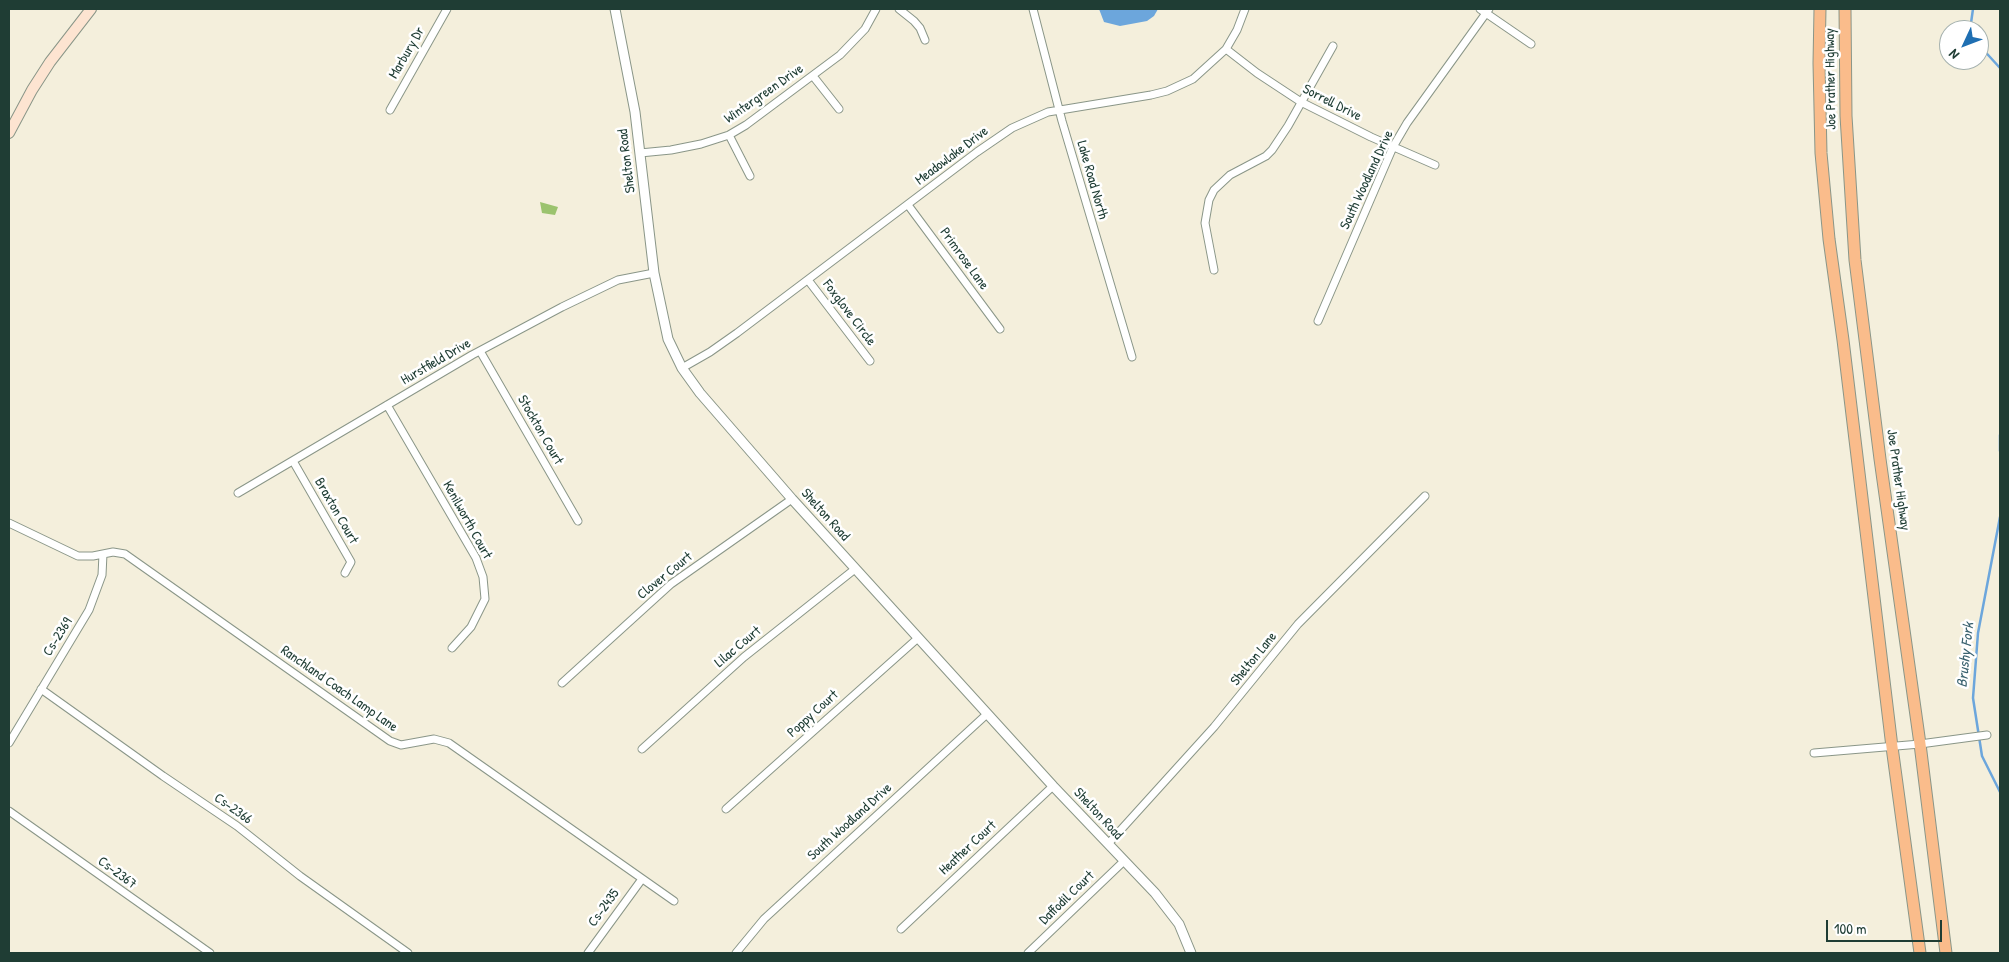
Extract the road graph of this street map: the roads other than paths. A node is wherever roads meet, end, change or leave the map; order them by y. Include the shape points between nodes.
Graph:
1 (91, 9) edge
2 (447, 9) edge
3 (615, 9) edge
4 (876, 9) edge
5 (899, 9) edge
6 (1033, 9) edge
7 (1245, 9) edge
8 (1820, 9) edge
9 (1845, 9) edge
10 (1485, 10) edge
11 (924, 40) dead end
12 (1531, 44) dead end
13 (1333, 46) dead end
14 (1226, 49) junction
15 (813, 76) junction
16 (1301, 102) junction
17 (840, 109) dead end
18 (390, 110) dead end
19 (1059, 110) junction
20 (9, 133) edge
21 (729, 134) junction
22 (1393, 147) junction
23 (640, 153) junction
24 (1435, 165) dead end
25 (750, 176) dead end
26 (908, 205) junction
27 (1214, 270) dead end
28 (654, 273) junction
29 (808, 280) junction
30 (1318, 321) dead end
31 (1000, 329) dead end
32 (480, 351) junction
33 (1132, 357) dead end
34 (870, 361) dead end
35 (682, 368) junction
36 (387, 405) junction
37 (293, 460) junction
38 (238, 493) dead end
39 (1425, 496) dead end
40 (792, 499) junction
41 (578, 522) dead end
42 (9, 523) edge
43 (103, 554) junction
44 (855, 569) junction
45 (345, 573) dead end
46 (918, 638) junction
47 (452, 648) dead end
48 (562, 683) dead end
49 (41, 689) junction
50 (986, 714) junction
51 (1987, 735) dead end
52 (9, 743) edge
53 (1920, 744) junction
54 (1892, 747) junction
55 (642, 749) dead end
56 (1814, 753) dead end
57 (1053, 786) junction
58 (726, 809) dead end
59 (9, 811) edge
60 (1108, 844) junction
61 (1124, 861) junction
62 (642, 879) junction
63 (674, 901) dead end
64 (901, 929) dead end
65 (210, 953) edge
66 (408, 953) edge
67 (588, 953) edge
68 (736, 953) edge
69 (1028, 953) edge
70 (1191, 953) edge
71 (1920, 953) edge
72 (1946, 953) edge

1 - 20 main road via 50,62
2 - 18 street, Marbury Dr
3 - 23 street, Shelton Road
4 - 15 street, Wintergreen Drive via 854,42
5 - 11 street via 920,28
6 - 19 street, Lake Road North
7 - 14 street, Meadowlake Drive
8 - 54 highway, Joe Prather Highway via 1821,144 1828,239
9 - 53 highway, Joe Prather Highway via 1846,116 1855,260
10 - 12 street
10 - 22 street, South Woodland Drive
13 - 16 street
14 - 16 street, Sorrell Drive
14 - 19 street, Meadowlake Drive via 1193,79 1167,91
15 - 17 street
15 - 21 street, Wintergreen Drive via 762,115
16 - 22 street, Sorrell Drive
16 - 27 street via 1272,150 1230,175 1214,190 1205,223
19 - 26 street, Meadowlake Drive via 1026,121 1000,135
19 - 33 street, Lake Road North
21 - 23 street, Wintergreen Drive via 685,148
21 - 25 street
22 - 24 street, Sorrell Drive
22 - 30 street, South Woodland Drive
23 - 28 street, Shelton Road
26 - 29 street, Meadowlake Drive
26 - 31 street, Primrose Lane
28 - 32 street, Hurstfield Drive via 618,280
28 - 35 street, Shelton Road via 668,339
29 - 34 street, Foxglove Circle
29 - 35 street, Meadowlake Drive via 716,348
32 - 36 street, Hurstfield Drive
32 - 41 street, Stockton Court
35 - 40 street, Shelton Road
36 - 37 street, Hurstfield Drive
36 - 47 street, Kenilworth Court via 472,550 483,577 485,599 471,627
37 - 38 street, Hurstfield Drive
37 - 45 street, Braxton Court via 351,562
39 - 60 street, Shelton Lane via 1298,624 1214,728
40 - 44 street, Shelton Road
40 - 48 street, Clover Court via 671,584
42 - 43 street, Ranchland Coach Lamp Lane via 78,556
43 - 49 street, Cs-2369 via 96,597
43 - 62 street, Ranchland Coach Lamp Lane via 125,554 395,744 434,739 449,743
44 - 46 street, Shelton Road
44 - 55 street, Lilac Court via 744,657
46 - 50 street, Shelton Road
46 - 58 street, Poppy Court
49 - 52 street, Cs-2369
49 - 66 street, Cs-2366 via 237,826 300,876
50 - 57 street, Shelton Road
50 - 68 street, South Woodland Drive via 764,919
51 - 53 street
53 - 54 street
53 - 72 highway, Joe Prather Highway
54 - 56 street
54 - 71 highway, Joe Prather Highway
57 - 60 street, Shelton Road
57 - 64 street, Heather Court
59 - 65 street, Cs-2367
60 - 61 street, Shelton Road
61 - 69 street, Daffodil Court
61 - 70 street, Shelton Road via 1165,904 1186,937
62 - 63 street, Ranchland Coach Lamp Lane
62 - 67 street, Cs-2435

